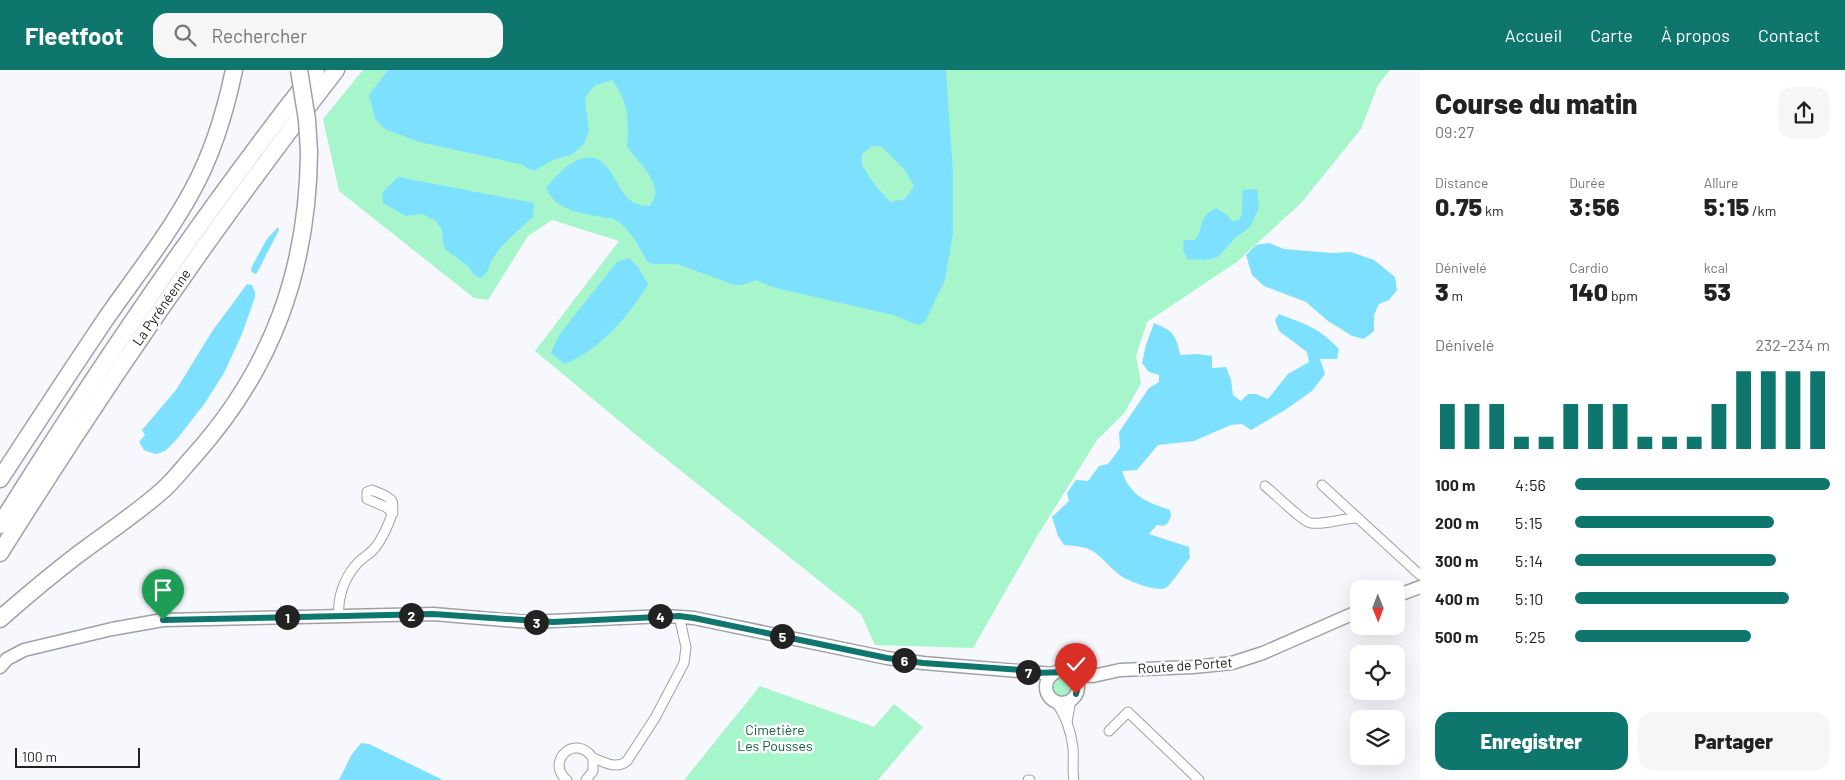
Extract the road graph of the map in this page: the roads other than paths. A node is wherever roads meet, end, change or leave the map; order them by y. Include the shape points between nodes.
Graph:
1 (234, 70) edge
2 (299, 70) edge
3 (316, 70) edge
4 (336, 70) edge
5 (0, 479) edge
6 (1322, 485) dead end
7 (1266, 486) dead end
8 (393, 513) dead end
9 (1358, 518) junction
10 (0, 525) edge
11 (0, 554) edge
12 (1420, 575) edge
13 (1420, 587) edge
14 (1405, 593) edge
15 (1350, 615) edge
16 (339, 616) junction
17 (679, 616) junction
18 (0, 619) edge
19 (0, 667) edge
20 (1033, 673) junction
21 (1053, 674) junction
22 (1071, 674) junction
23 (1093, 676) junction
24 (1046, 689) junction
25 (1074, 695) junction
26 (1056, 702) junction
27 (1067, 722) junction
28 (1109, 731) dead end
29 (592, 758) junction
30 (568, 780) edge
31 (586, 780) edge
32 (1074, 780) edge
33 (1199, 780) edge

1 - 5 highway via 217,136 192,191
2 - 18 highway, bridge via 309,152 309,188 302,239 291,289 252,378 216,432 164,489
3 - 10 highway, La Pyrénéenne via 228,186 120,340
4 - 11 highway, La Pyrénéenne via 180,279
6 - 9 street
7 - 9 street via 1308,523
8 - 16 street via 377,545 352,571 339,597
9 - 12 street
13 - 14 street
15 - 23 street, Route de Portet via 1232,663 1120,670
16 - 17 street via 433,614 545,622
16 - 19 street via 163,620 24,650
17 - 20 street via 887,658
17 - 29 street via 686,655 655,718 622,765 615,766
20 - 21 street
20 - 24 street
21 - 22 street via 1062,671
21 - 24 street via 1047,680
22 - 23 street, Route de Portet
22 - 25 street via 1075,679
23 - 25 street
24 - 26 street
25 - 26 street via 1066,703
25 - 27 street
26 - 27 street
27 - 32 street via 1073,748
28 - 33 street via 1128,712
29 - 30 street via 583,749 566,751 559,766
29 - 31 street via 594,771

